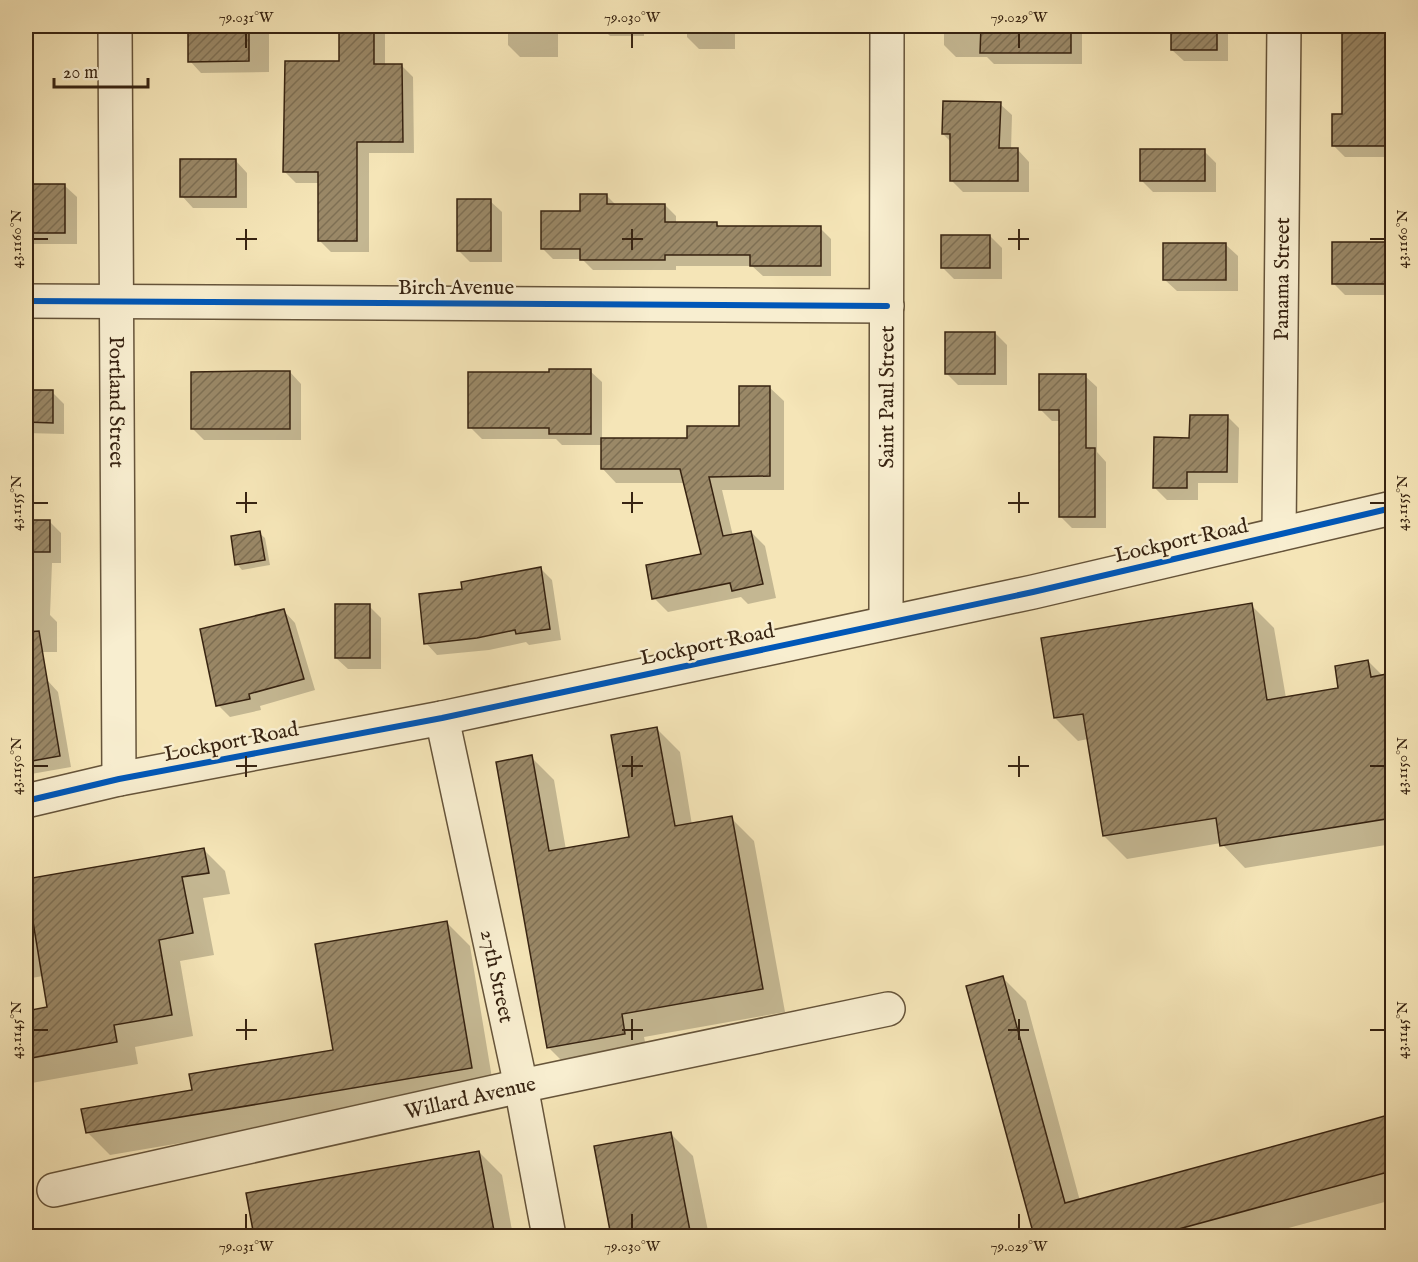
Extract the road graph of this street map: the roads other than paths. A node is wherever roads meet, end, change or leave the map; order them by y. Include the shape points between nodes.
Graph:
1 (115, 26) edge
2 (887, 26) edge
3 (1284, 26) edge
4 (26, 301) edge
5 (117, 302) junction
6 (887, 306) junction
7 (1392, 508) edge
8 (1279, 534) junction
9 (886, 623) junction
10 (442, 718) junction
11 (119, 779) junction
12 (26, 801) edge
13 (888, 1009) dead end
14 (521, 1086) junction
15 (54, 1190) dead end
16 (549, 1236) edge

1 - 5 street, Portland Street
2 - 6 street, Saint Paul Street
3 - 8 street, Panama Street
4 - 5 street, Birch Avenue
5 - 6 street, Birch Avenue
5 - 11 street, Portland Street
6 - 9 street, Saint Paul Street
7 - 8 street, Lockport Road
8 - 9 street, Lockport Road
9 - 10 street, Lockport Road
10 - 11 street, Lockport Road
10 - 14 street, 27th Street
11 - 12 street, Lockport Road
13 - 14 street, Willard Avenue
14 - 15 street, Willard Avenue
14 - 16 street, 27th Street

